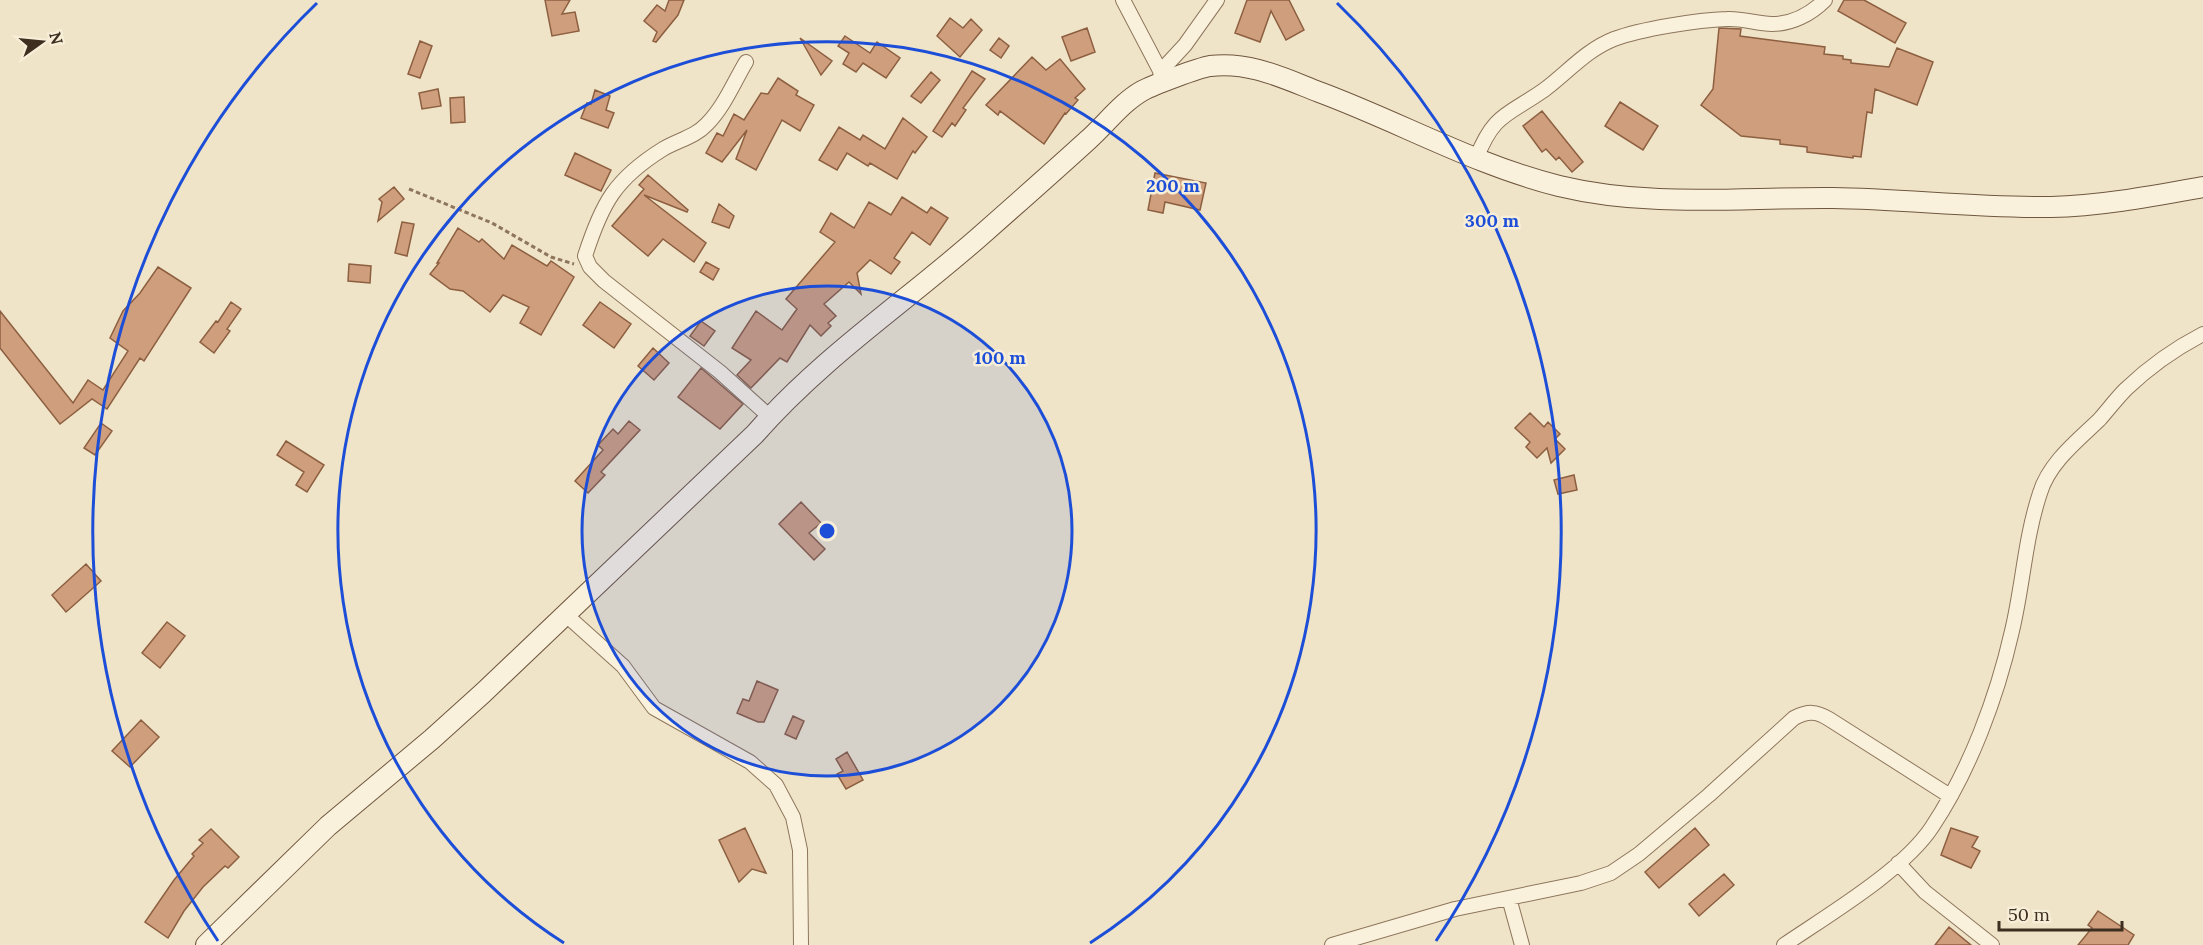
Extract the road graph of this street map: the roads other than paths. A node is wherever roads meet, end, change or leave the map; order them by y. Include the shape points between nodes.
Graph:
1 (1123, 0) edge
2 (1217, 0) edge
3 (1825, 0) edge
4 (746, 62) dead end
5 (1163, 77) junction
6 (1476, 159) junction
7 (2203, 187) edge
8 (2203, 334) edge
9 (770, 417) junction
10 (565, 614) junction
11 (1950, 796) junction
12 (1898, 863) junction
13 (1509, 898) junction
14 (206, 945) edge
15 (801, 945) edge
16 (1332, 945) edge
17 (1522, 945) edge
18 (1784, 945) edge
19 (1992, 945) edge

1 - 5 street
2 - 5 street
3 - 6 street via 1811,12 1784,23 1727,19 1615,39 1592,50 1552,84 1498,120
4 - 9 street via 707,125 665,147 613,190 596,221 585,256 604,281 720,372
5 - 6 main road via 1206,67 1233,65 1258,69 1356,105
5 - 9 main road via 1127,102 982,234 882,316
6 - 7 main road via 1559,186 1660,201 1831,198 2051,207
8 - 11 street via 2170,352 2137,379 2073,445 2045,481 2027,545 2006,653 1982,730
9 - 10 main road
10 - 14 main road via 432,739 328,826
10 - 15 street via 623,666 654,708 750,762 776,784 793,817 800,849
11 - 12 street via 1920,844
11 - 13 street via 1817,712 1805,713 1794,718 1626,864 1597,879
12 - 18 street
12 - 19 street via 1924,892
13 - 16 street via 1455,909
13 - 17 street

